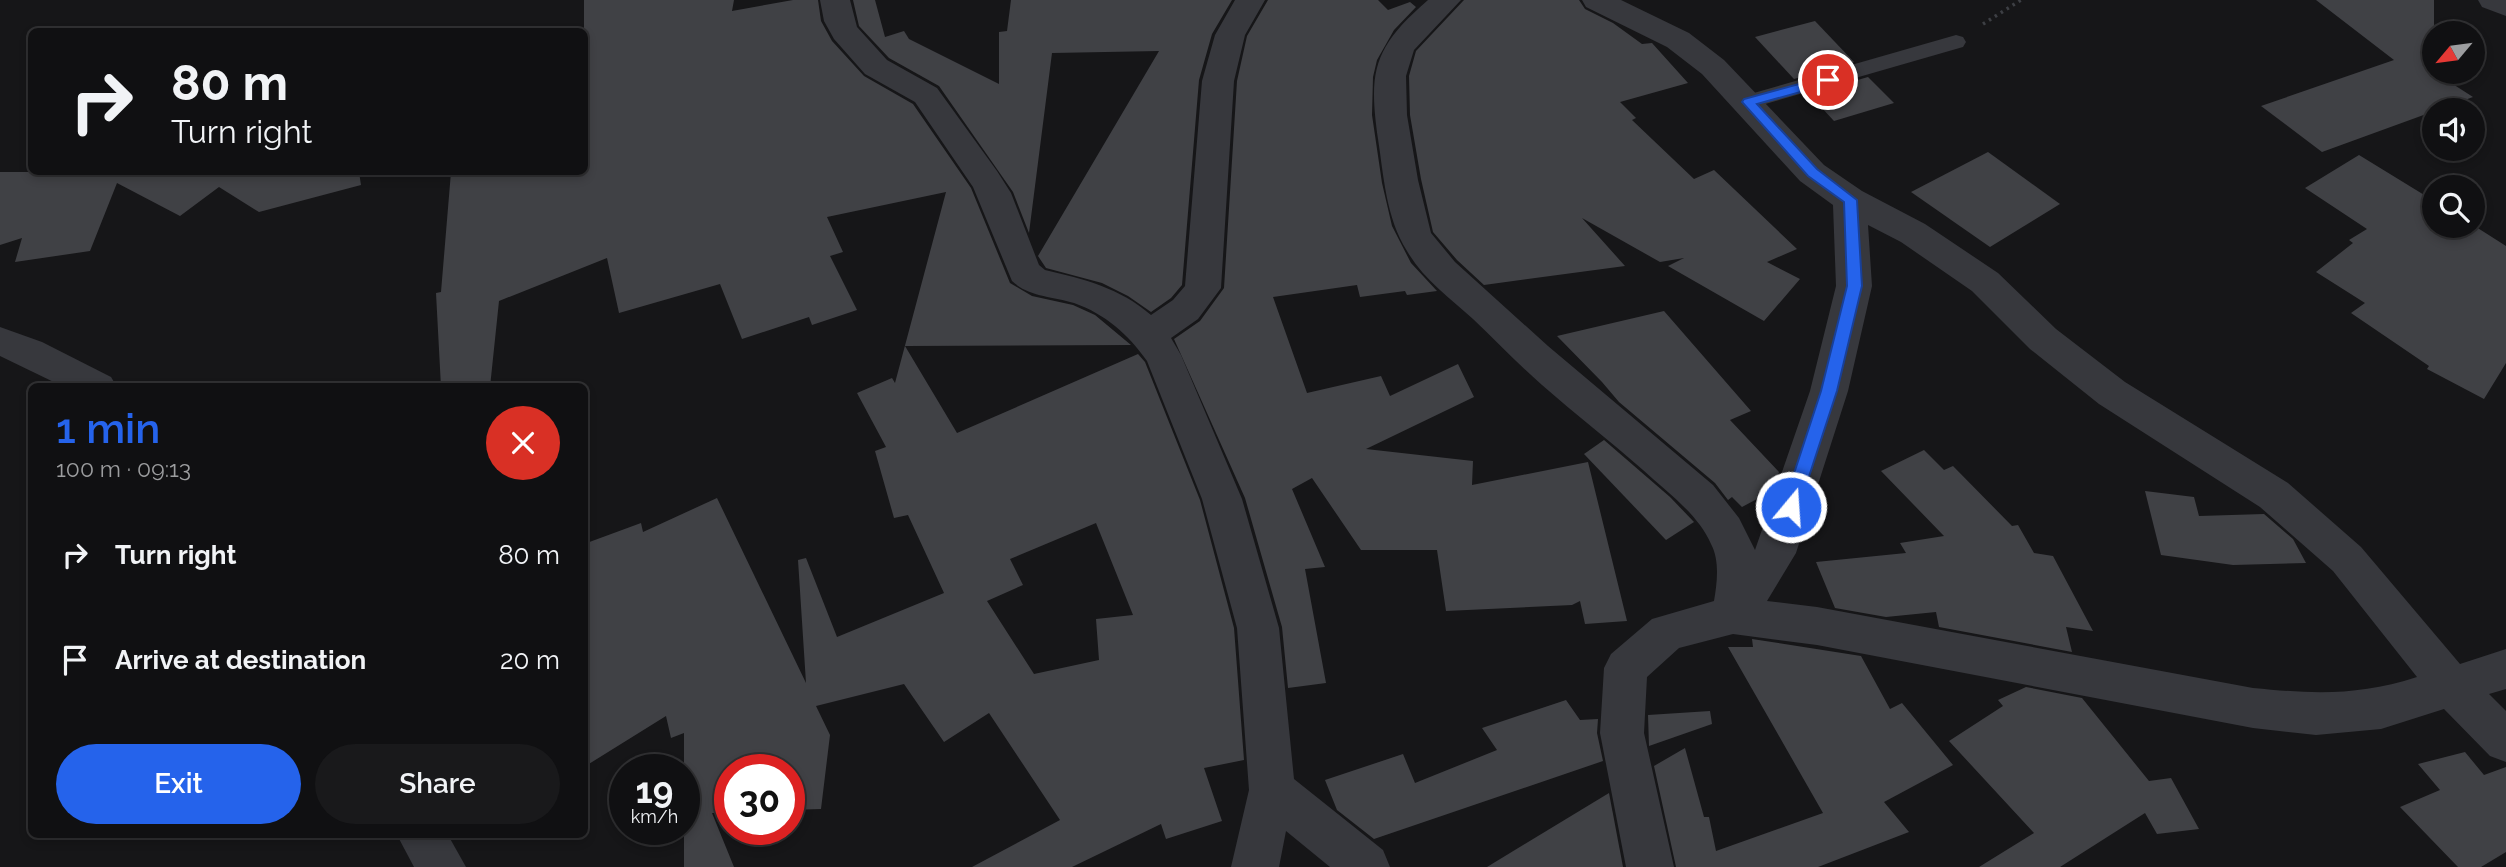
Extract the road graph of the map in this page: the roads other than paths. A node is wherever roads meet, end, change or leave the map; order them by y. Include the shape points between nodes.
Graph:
1 (835, 0) edge
2 (1250, 0) edge
3 (1446, 0) edge
4 (1597, 0) edge
5 (2493, 0) edge
6 (2506, 7) edge
7 (1956, 42) road end
8 (1748, 102) junction
9 (1850, 200) junction
10 (1147, 333) junction
11 (0, 341) edge
12 (90, 383) edge
13 (1733, 615) junction
14 (2506, 669) edge
15 (2451, 685) junction
16 (2506, 741) edge
17 (1272, 790) junction
18 (422, 838) edge
19 (442, 867) edge
20 (1255, 867) edge
21 (1366, 867) edge
22 (1650, 867) edge

1 - 10 street via 845,32 876,67 926,95 985,179 1024,272 1034,281 1082,292 1120,309
2 - 10 street via 1230,35 1218,81 1203,288 1191,307
3 - 13 street via 1413,29 1396,51 1389,73 1388,101 1405,197 1419,242 1456,283 1696,494 1716,517 1732,544 1738,570
4 - 8 street via 1678,40
5 - 6 street
7 - 8 lane
8 - 9 street via 1812,173
9 - 13 street via 1854,286 1829,391 1776,553
9 - 15 street via 1913,233 1985,282 2043,339 2112,393 2274,495 2347,559
10 - 17 street via 1163,355 1222,499 1258,628
11 - 12 street
13 - 15 street via 1817,626 2253,708 2316,715 2381,709
13 - 22 street via 1667,632 1626,668 1622,733
14 - 15 street
15 - 16 street
17 - 20 street
17 - 21 street
18 - 19 street

